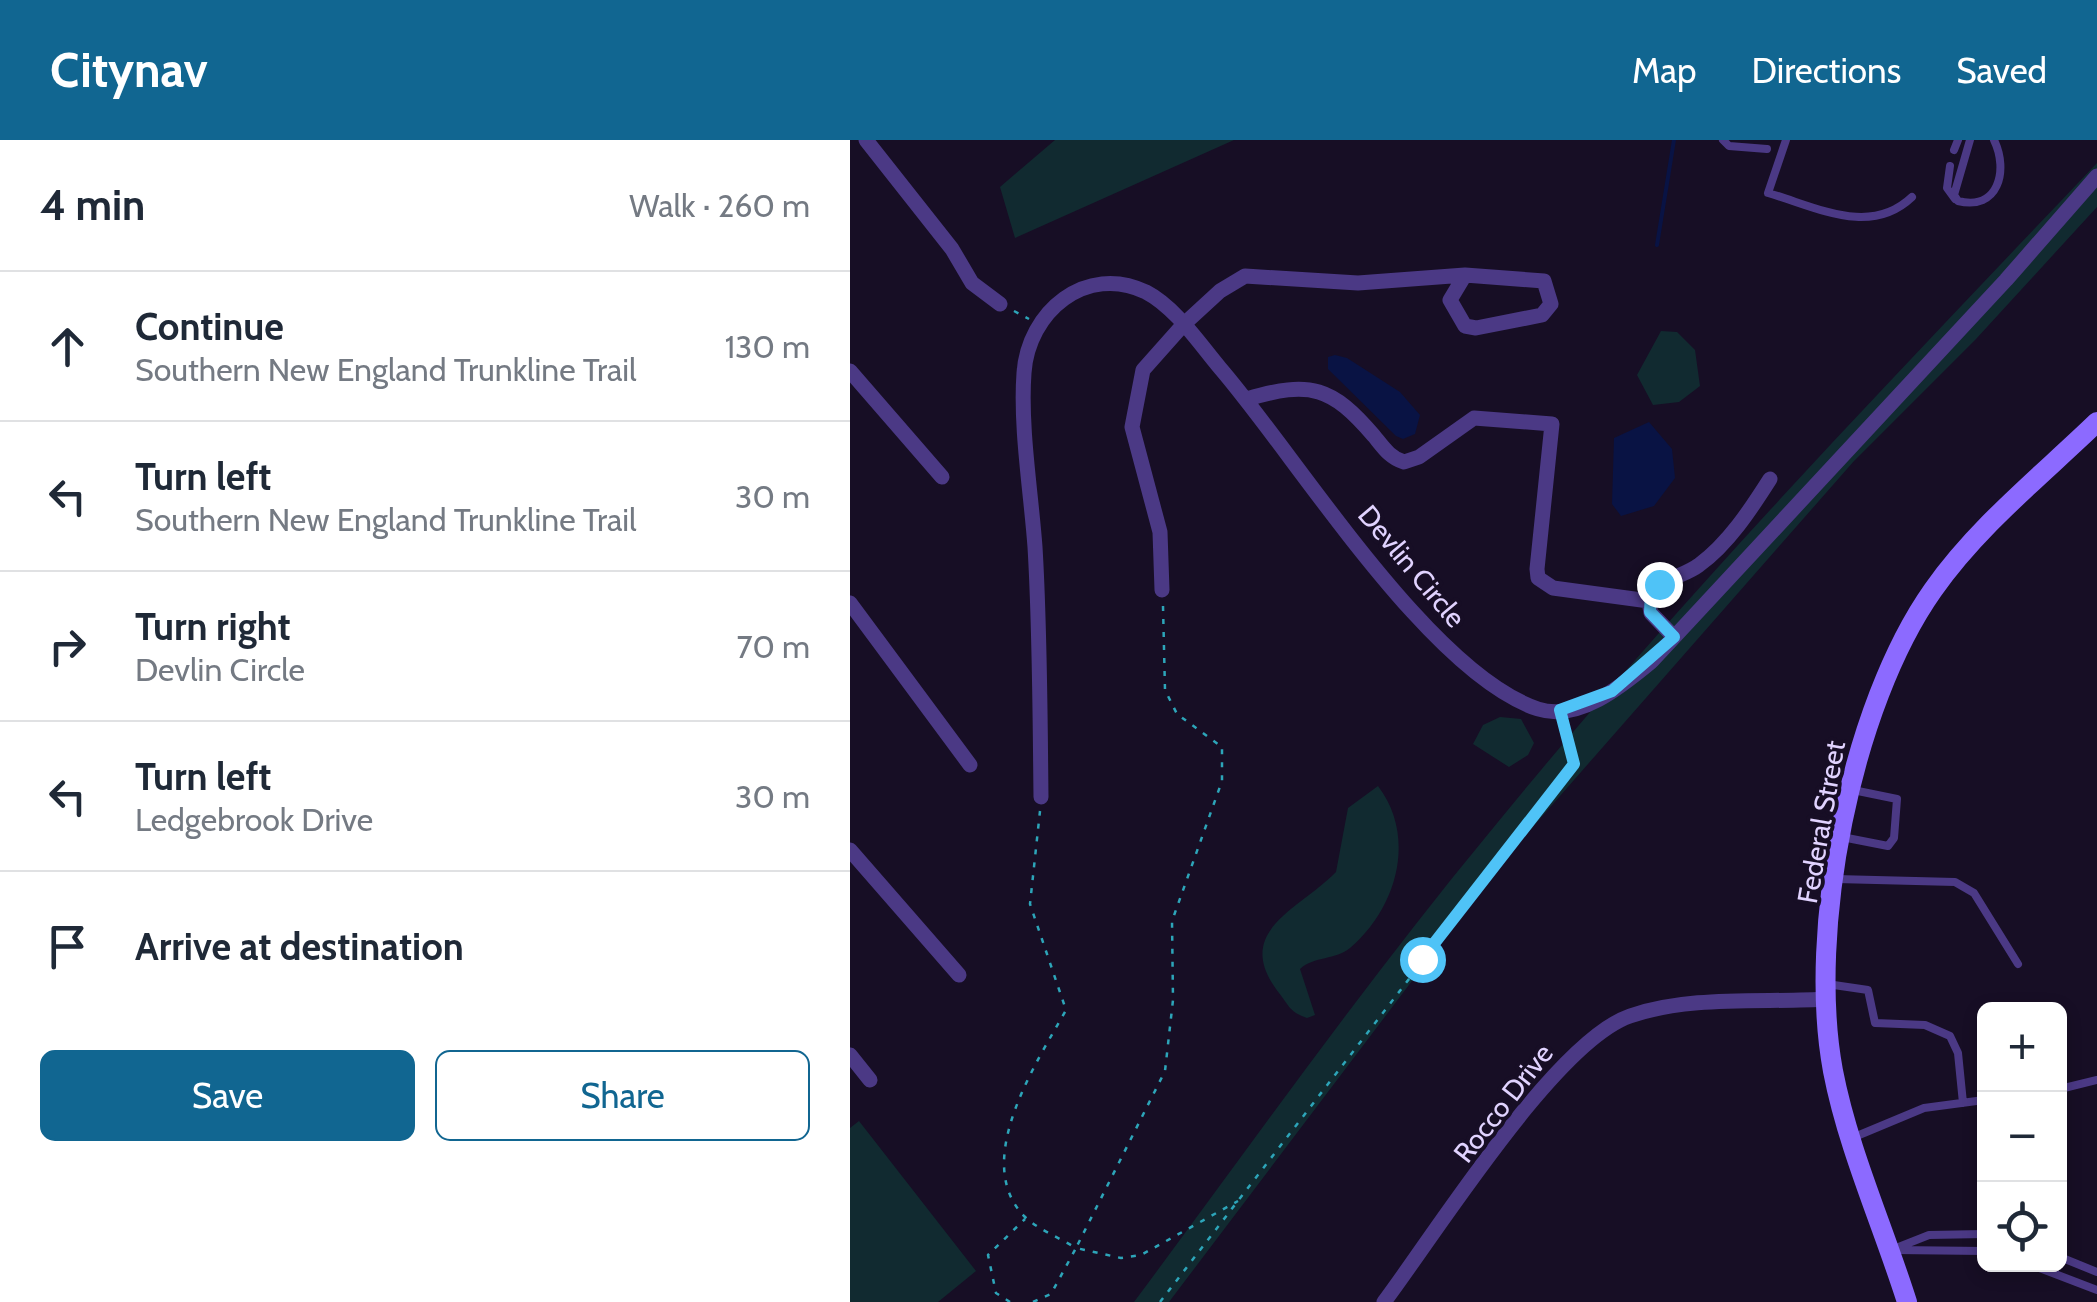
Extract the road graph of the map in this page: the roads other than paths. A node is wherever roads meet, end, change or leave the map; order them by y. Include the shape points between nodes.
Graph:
1 (866, 140) edge
2 (1723, 140) edge
3 (1958, 140) edge
4 (1970, 140) edge
5 (1994, 140) edge
6 (1768, 145) edge
7 (1785, 145) edge
8 (1954, 150) dead end
9 (1950, 166) dead end
10 (2097, 176) edge
11 (1912, 197) dead end
12 (1955, 199) junction
13 (1465, 275) junction
14 (1000, 304) road end
15 (1183, 325) junction
16 (850, 371) edge
17 (1247, 399) junction
18 (2097, 422) edge
19 (942, 477) dead end
20 (1770, 479) dead end
21 (1162, 590) road end
22 (1649, 601) junction
23 (850, 603) edge
24 (1674, 637) junction
25 (970, 764) dead end
26 (1851, 789) junction
27 (1041, 797) road end
28 (1842, 837) junction
29 (850, 850) edge
30 (1836, 879) junction
31 (2018, 964) dead end
32 (959, 975) dead end
33 (1827, 992) junction
34 (850, 1055) edge
35 (870, 1080) dead end
36 (2097, 1080) edge
37 (2067, 1087) edge
38 (1977, 1101) edge
39 (1963, 1103) junction
40 (1852, 1138) junction
41 (1977, 1234) edge
42 (1890, 1250) junction
43 (1977, 1251) edge
44 (2067, 1261) edge
45 (2050, 1272) edge
46 (2097, 1272) edge
47 (2097, 1290) edge
48 (1384, 1302) edge
49 (1907, 1302) edge

1 - 14 street via 972,283
2 - 6 lane via 1728,146
3 - 8 lane
4 - 12 lane
5 - 12 lane via 2001,162 1998,188 1979,202
6 - 7 lane
7 - 11 lane via 1768,193 1866,220 1890,214
9 - 12 lane via 1946,184
10 - 24 street
13 - 13 street via 1450,300 1466,326 1534,317 1552,304 1544,281
13 - 15 street via 1358,283 1244,276
15 - 17 street, Devlin Circle
15 - 21 street via 1143,370 1132,427 1160,532
15 - 27 street, Devlin Circle via 1148,293 1118,284 1070,293 1036,323 1024,372
16 - 19 street
17 - 22 street via 1276,391 1336,396 1404,462 1474,418 1552,424 1538,578 1553,588
17 - 24 street, Devlin Circle via 1420,620 1459,658 1540,710 1560,710 1612,691
18 - 26 street, Federal Street via 1974,540 1933,590 1884,679
20 - 22 street via 1718,550 1659,584
22 - 24 street via 1656,620
23 - 25 street
26 - 28 street, Federal Street
26 - 28 lane via 1897,799 1894,838 1888,846
28 - 30 street, Federal Street
29 - 32 street
30 - 31 lane via 1955,882 1974,893
30 - 33 street, Federal Street
33 - 39 lane via 1868,990 1876,1023 1925,1025 1950,1036
33 - 40 street, Federal Street via 1832,1066
33 - 48 street, Rocco Drive via 1662,1008 1594,1034 1550,1077
34 - 35 street
36 - 37 lane
38 - 39 lane
39 - 40 lane via 1924,1108
40 - 42 street, Federal Street
41 - 42 lane via 1929,1235
42 - 43 lane
42 - 49 street, Federal Street
44 - 46 lane
45 - 47 lane

